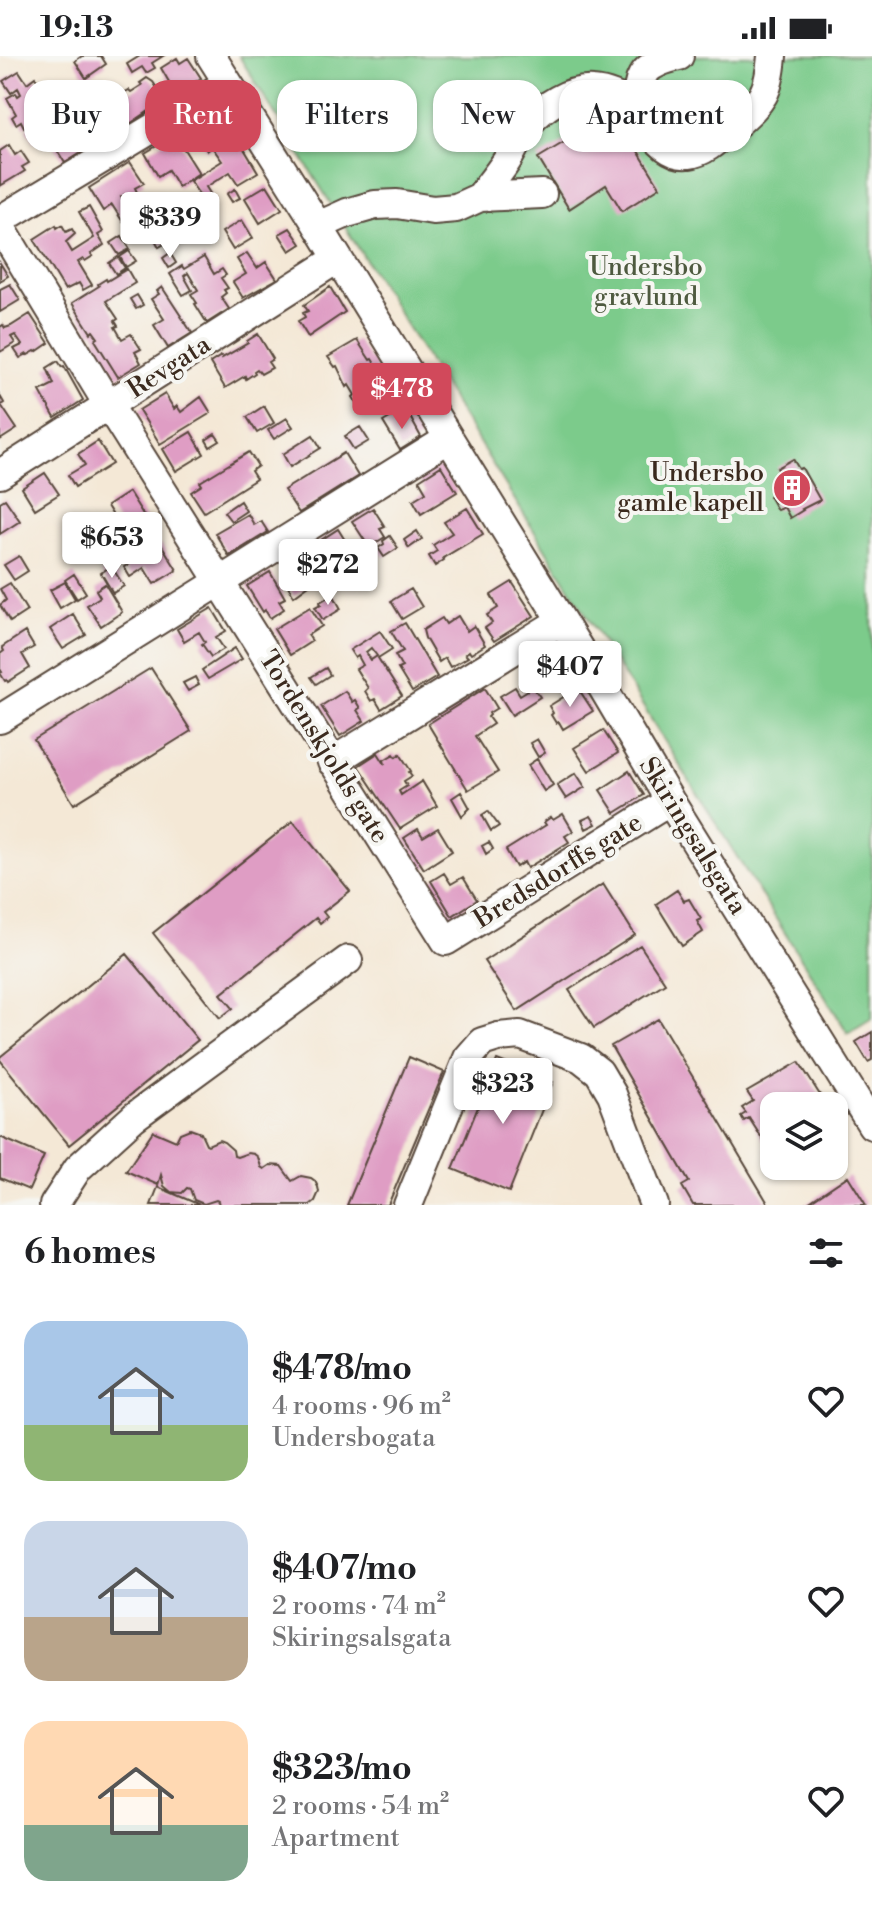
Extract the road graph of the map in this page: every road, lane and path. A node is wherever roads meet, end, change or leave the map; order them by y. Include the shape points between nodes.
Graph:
1 (211, 56) edge
2 (679, 56) edge
3 (772, 56) edge
4 (226, 80) edge
5 (640, 80) edge
6 (559, 100) edge
7 (752, 110) edge
8 (145, 134) edge
9 (261, 135) edge
10 (672, 152) edge
11 (695, 152) edge
12 (542, 194) dead end
13 (480, 197) junction
14 (0, 223) edge
15 (318, 226) junction
16 (337, 259) junction
17 (109, 406) junction
18 (448, 439) junction
19 (0, 474) edge
20 (221, 582) junction
21 (561, 621) junction
22 (0, 719) edge
23 (332, 762) junction
24 (670, 801) junction
25 (446, 941) joint
26 (348, 960) dead end
27 (872, 1125) edge
28 (54, 1205) edge
29 (408, 1205) edge
30 (654, 1205) edge

1 - 4 street, Skiringsalsgata
2 - 5 street via 652,65
3 - 7 street via 765,93
6 - 13 street via 527,125
8 - 14 street
9 - 15 street, Skiringsalsgata
10 - 11 street
12 - 13 street
13 - 15 street via 456,208 433,210 375,205
14 - 17 street, Tordenskjolds gate
15 - 16 street, Skiringsalsgata
16 - 17 street, Revgata
16 - 18 street, Skiringsalsgata
17 - 19 street, Revgata
17 - 20 street, Tordenskjolds gate
18 - 20 street
18 - 21 street, Skiringsalsgata
20 - 22 street
20 - 23 street, Tordenskjolds gate
21 - 23 street
21 - 24 street, Skiringsalsgata
23 - 25 street, Tordenskjolds gate
24 - 25 street, Bredsdorffs gate
24 - 27 street, Skiringsalsgata
26 - 28 street via 134,1117 78,1168
29 - 30 street via 468,1058 482,1042 520,1035 581,1058 599,1072

